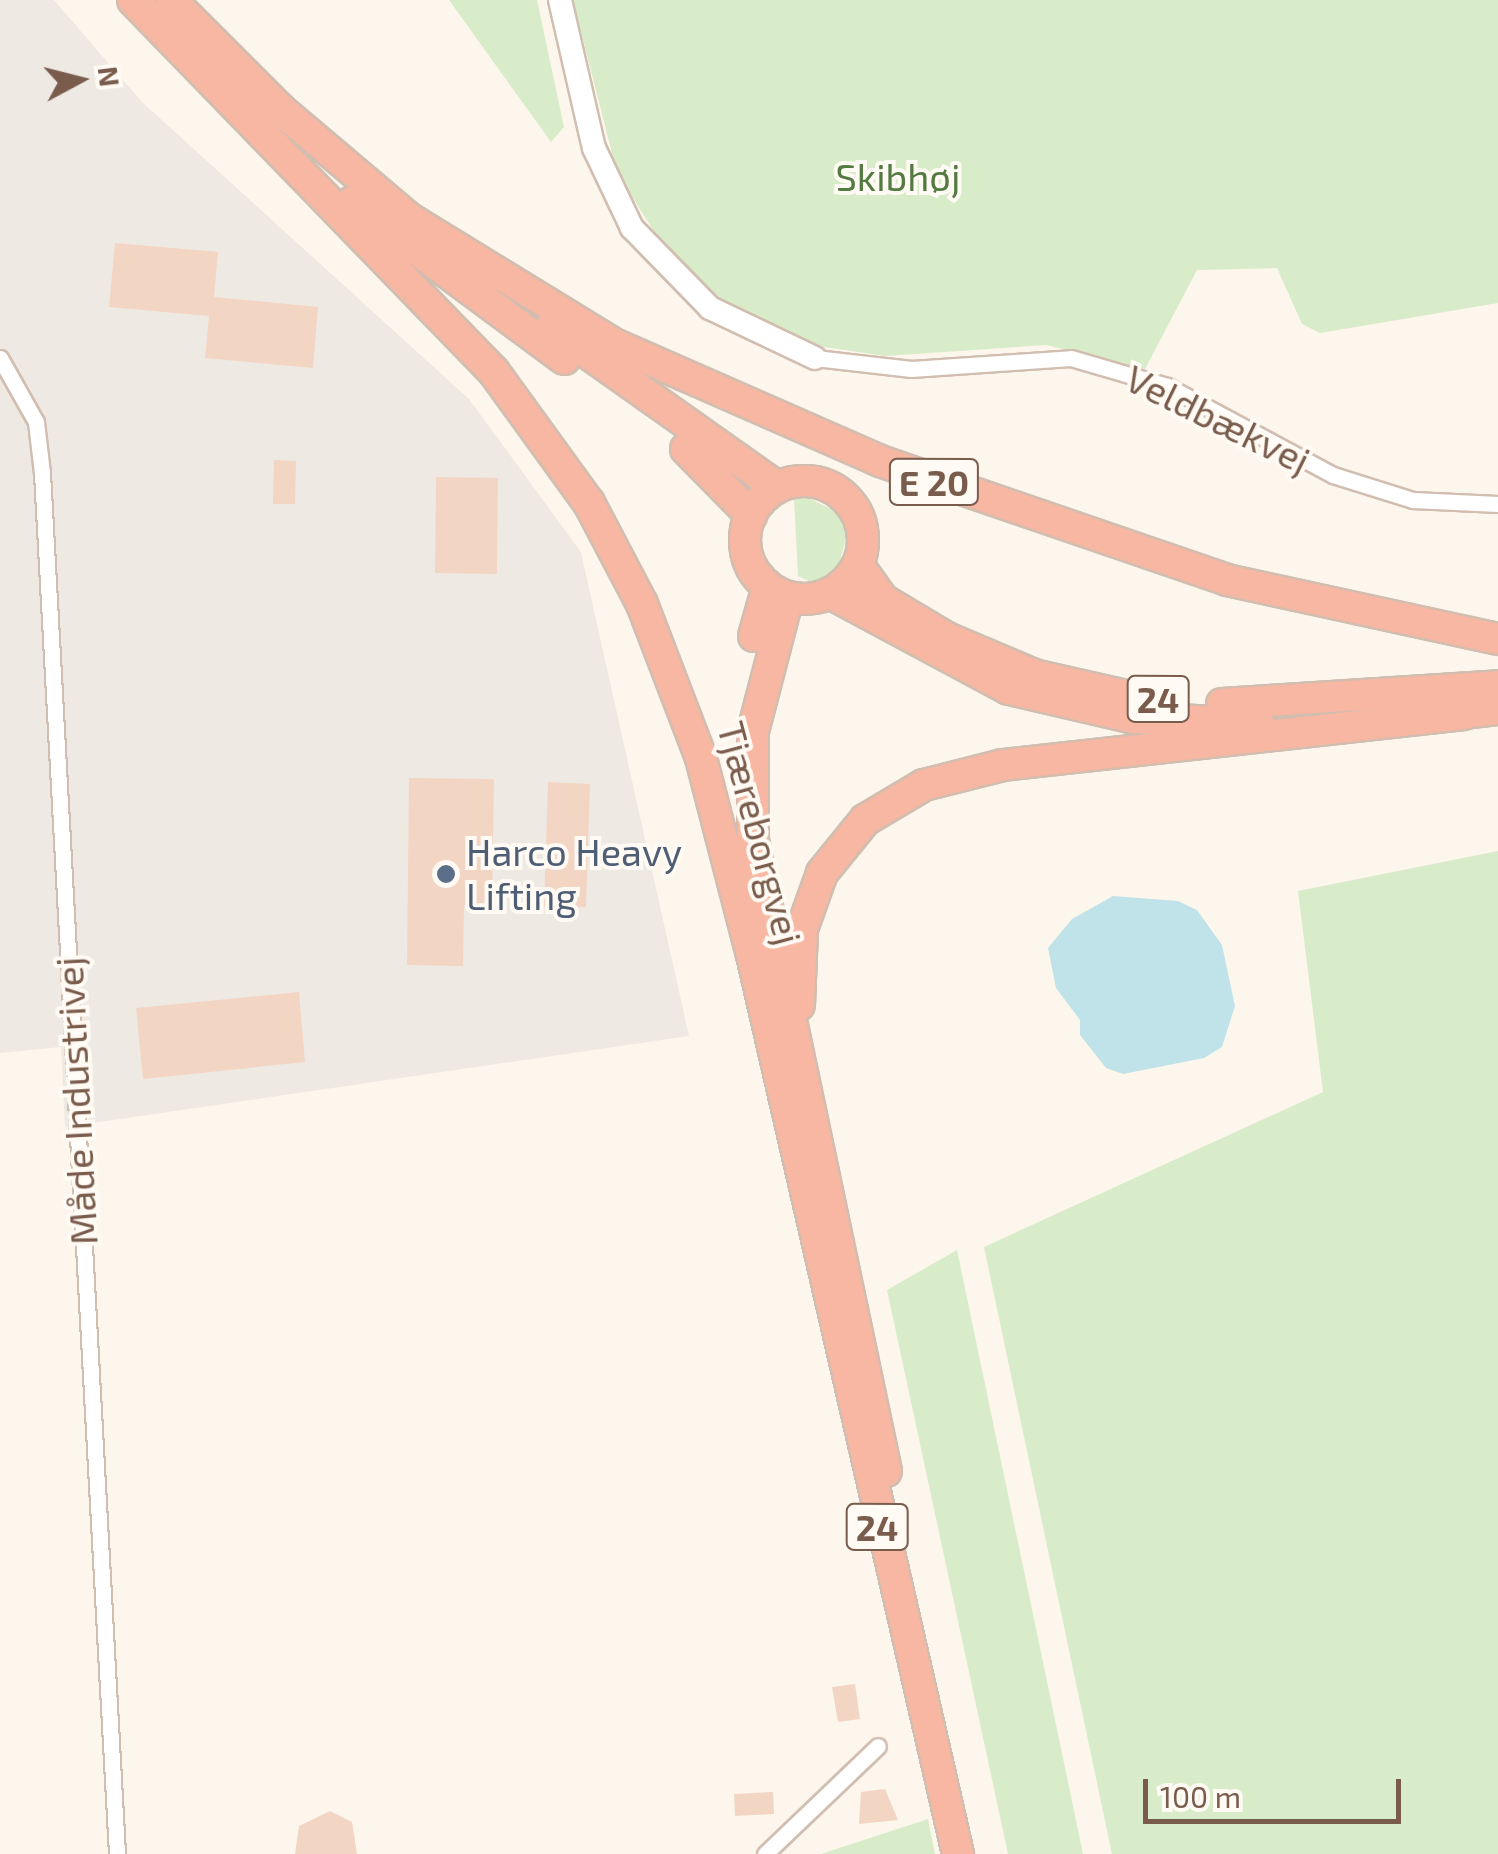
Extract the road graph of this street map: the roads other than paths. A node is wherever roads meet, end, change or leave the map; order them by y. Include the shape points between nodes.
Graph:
1 (132, 0) edge
2 (171, 0) edge
3 (560, 0) edge
4 (232, 107) junction
5 (410, 218) junction
6 (0, 358) edge
7 (815, 358) joint
8 (777, 487) junction
9 (1498, 504) edge
10 (751, 515) junction
11 (858, 565) junction
12 (778, 592) junction
13 (830, 593) junction
14 (1498, 639) edge
15 (1498, 686) edge
16 (1498, 709) edge
17 (1463, 714) junction
18 (752, 956) junction
19 (820, 1172) junction
20 (928, 1720) junction
21 (878, 1746) dead end
22 (117, 1854) edge
23 (765, 1854) edge
24 (958, 1854) edge

1 - 4 highway, Tjæreborgvej
2 - 5 highway, E 20 via 282,110
3 - 7 street via 594,148 632,228 710,308
4 - 10 highway, Tjæreborgvej via 441,273 698,458
4 - 18 highway, Tjæreborgvej via 469,344 589,503 642,604 684,707
5 - 8 highway, E 20 via 453,258
5 - 14 highway, E 20 via 616,345 880,461 1227,580
6 - 22 street, Måde Industrivej via 36,422 42,473
7 - 9 street, Veldbækvej via 912,369 1028,357 1086,362 1167,386 1333,475 1413,500
8 - 10 highway
8 - 11 highway, E 20 via 808,481 850,503 862,533
10 - 12 highway via 747,556
11 - 13 highway
11 - 15 highway, 24 via 883,600 947,638 1034,675 1134,697 1334,702
12 - 13 highway
12 - 18 highway, 24 via 747,659 733,770
12 - 19 highway, 24 via 753,731 753,840
13 - 17 highway via 1010,689 1116,714 1259,724
16 - 17 highway
17 - 19 highway via 1003,765 924,785 865,820 822,873 800,944 797,994
18 - 20 highway, Tjæreborgvej / 24 via 894,1602
19 - 20 highway, Tjæreborgvej / 24 via 917,1616
20 - 24 highway, Tjæreborgvej / 24
21 - 23 street

